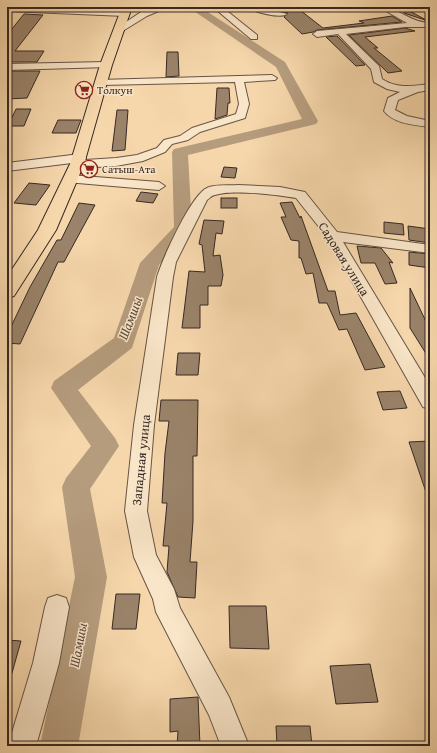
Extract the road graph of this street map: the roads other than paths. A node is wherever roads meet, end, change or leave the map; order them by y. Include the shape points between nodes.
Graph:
1 (164, 7) edge
2 (217, 7) edge
3 (251, 7) edge
4 (383, 7) edge
5 (7, 10) edge
6 (126, 10) edge
7 (283, 14) dead end
8 (430, 24) edge
9 (420, 26) junction
10 (118, 30) junction
11 (340, 32) junction
12 (430, 32) edge
13 (317, 34) dead end
14 (254, 37) dead end
15 (106, 65) junction
16 (7, 67) edge
17 (272, 78) dead end
18 (239, 79) junction
19 (102, 82) junction
20 (430, 87) edge
21 (413, 90) junction
22 (430, 124) edge
23 (78, 161) junction
24 (7, 167) edge
25 (70, 179) junction
26 (159, 186) dead end
27 (211, 191) joint
28 (333, 236) junction
29 (430, 249) edge
30 (7, 292) edge
31 (430, 402) edge
32 (56, 607) dead end
33 (22, 746) edge
34 (235, 746) edge

1 - 10 street via 144,14
2 - 14 street
3 - 7 street
4 - 9 street
5 - 6 street
6 - 10 main road
8 - 9 street
9 - 11 street via 405,25
9 - 12 street
10 - 15 main road
11 - 13 street
11 - 21 street via 376,68 377,80 385,86
15 - 16 street
15 - 19 main road
17 - 18 street
18 - 19 street
18 - 23 street via 244,104 241,116 196,130 184,138 168,142 161,150 139,158 116,162
19 - 23 main road
20 - 21 street
21 - 22 street via 393,98 389,111 400,117
23 - 24 street
23 - 25 main road
25 - 26 street
25 - 30 main road via 47,230
27 - 28 street, Садовая улица via 238,188 300,195
27 - 34 street, Западная улица via 202,198 169,262 144,425 136,511 144,557 165,597 168,612 219,707
28 - 29 street
28 - 31 street, Садовая улица
32 - 33 street via 46,663

